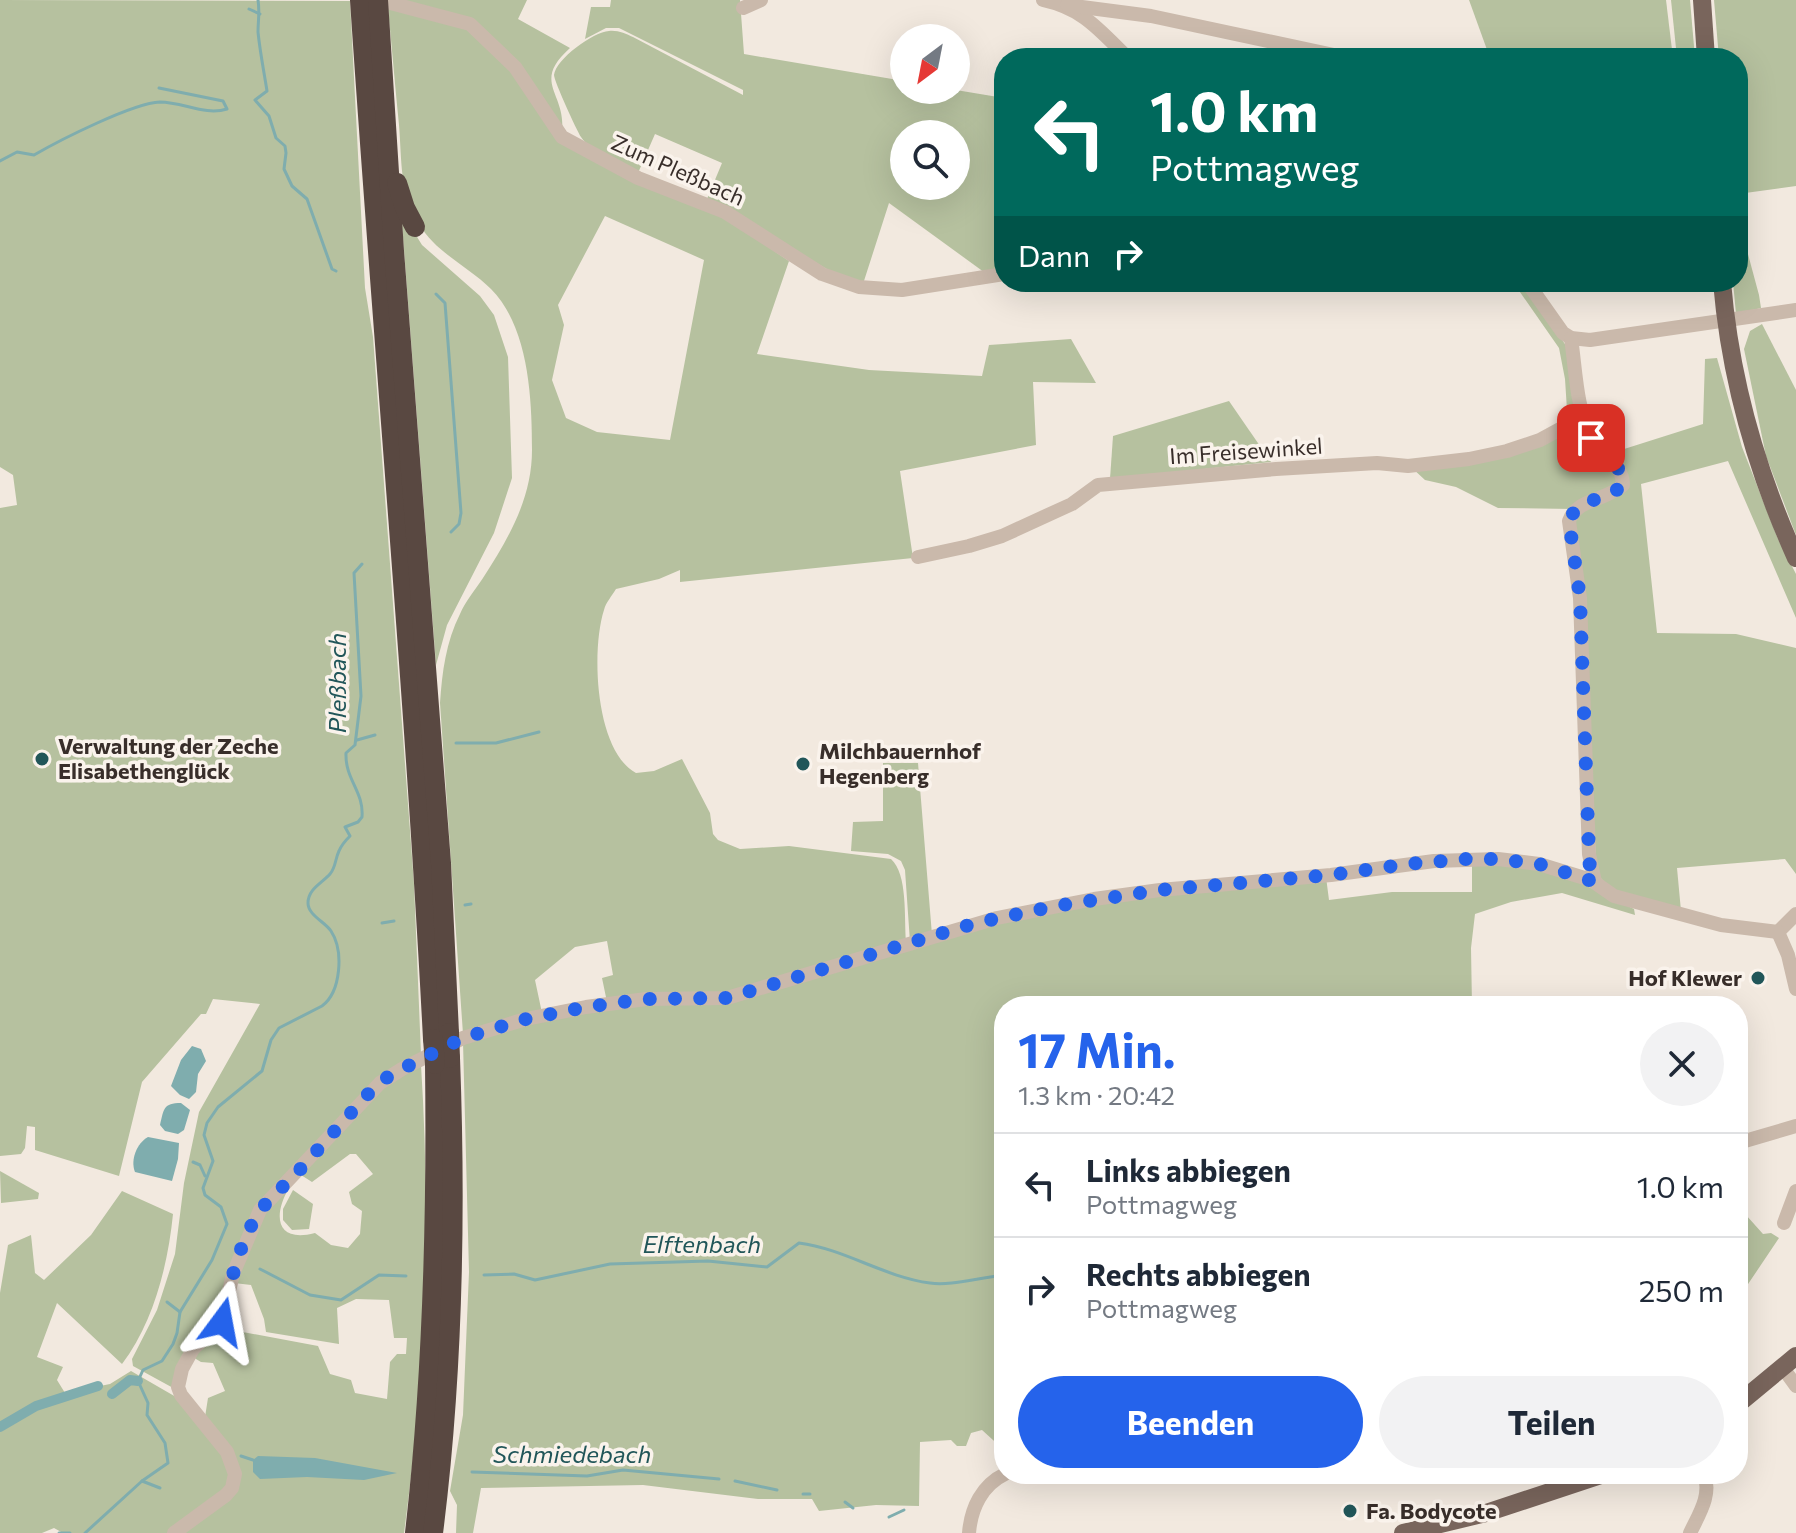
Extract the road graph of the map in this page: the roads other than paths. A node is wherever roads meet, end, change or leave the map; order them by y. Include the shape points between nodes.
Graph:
1 (360, 0) edge
2 (379, 0) edge
3 (761, 0) edge
4 (1043, 0) edge
5 (1702, 0) edge
6 (1067, 5) junction
7 (743, 8) dead end
8 (1118, 48) edge
9 (1301, 48) edge
10 (1705, 48) edge
11 (382, 94) junction
12 (415, 227) dead end
13 (994, 276) edge
14 (1534, 292) edge
15 (1723, 292) edge
16 (1796, 310) edge
17 (1727, 319) junction
18 (1571, 338) junction
19 (1580, 411) junction
20 (918, 557) dead end
21 (1796, 558) edge
22 (440, 670) dead end
23 (432, 749) junction
24 (1595, 882) junction
25 (1796, 914) edge
26 (1778, 932) junction
27 (1796, 989) edge
28 (441, 1036) junction
29 (443, 1061) junction
30 (1796, 1126) edge
31 (1748, 1140) edge
32 (1796, 1191) edge
33 (1784, 1223) dead end
34 (1790, 1362) edge
35 (1796, 1386) edge
36 (1748, 1396) edge
37 (994, 1481) edge
38 (1576, 1484) edge
39 (1708, 1484) edge
40 (174, 1533) edge
41 (415, 1533) edge
42 (433, 1533) edge
43 (969, 1533) edge
44 (1403, 1533) edge
45 (1690, 1533) edge

1 - 28 highway via 421,834
2 - 11 highway
2 - 13 street, Zum Pleßbach via 470,24 515,67 562,137 630,174 725,212 822,274 859,287 902,290
3 - 7 street
4 - 6 street
5 - 10 main road
6 - 8 street
6 - 9 street via 1151,16
11 - 12 highway via 399,190
11 - 23 highway
14 - 18 street via 1556,326
15 - 17 main road
16 - 17 street
17 - 18 street via 1590,340
17 - 21 main road via 1751,440
18 - 19 street
19 - 20 street, Im Freisewinkel via 1540,440 1469,459 1098,485 1072,504 1002,536
19 - 24 street via 1600,451 1623,475 1623,485 1614,493 1573,510 1569,521 1580,598 1589,854
22 - 23 highway
23 - 28 highway
24 - 26 street via 1614,896 1739,929
24 - 40 street via 1539,864 1467,859 1129,894 976,923 727,998 660,998 586,1007 463,1038 380,1083 260,1210 233,1274 222,1322 187,1359 178,1387 227,1452 234,1481 226,1495
25 - 26 street
26 - 27 street
28 - 29 highway, bridge
29 - 41 highway via 433,1343
29 - 42 highway via 454,1199 450,1338
30 - 31 street
32 - 33 street
34 - 35 street
34 - 36 main road
37 - 43 street via 977,1502
38 - 44 main road
39 - 45 street

